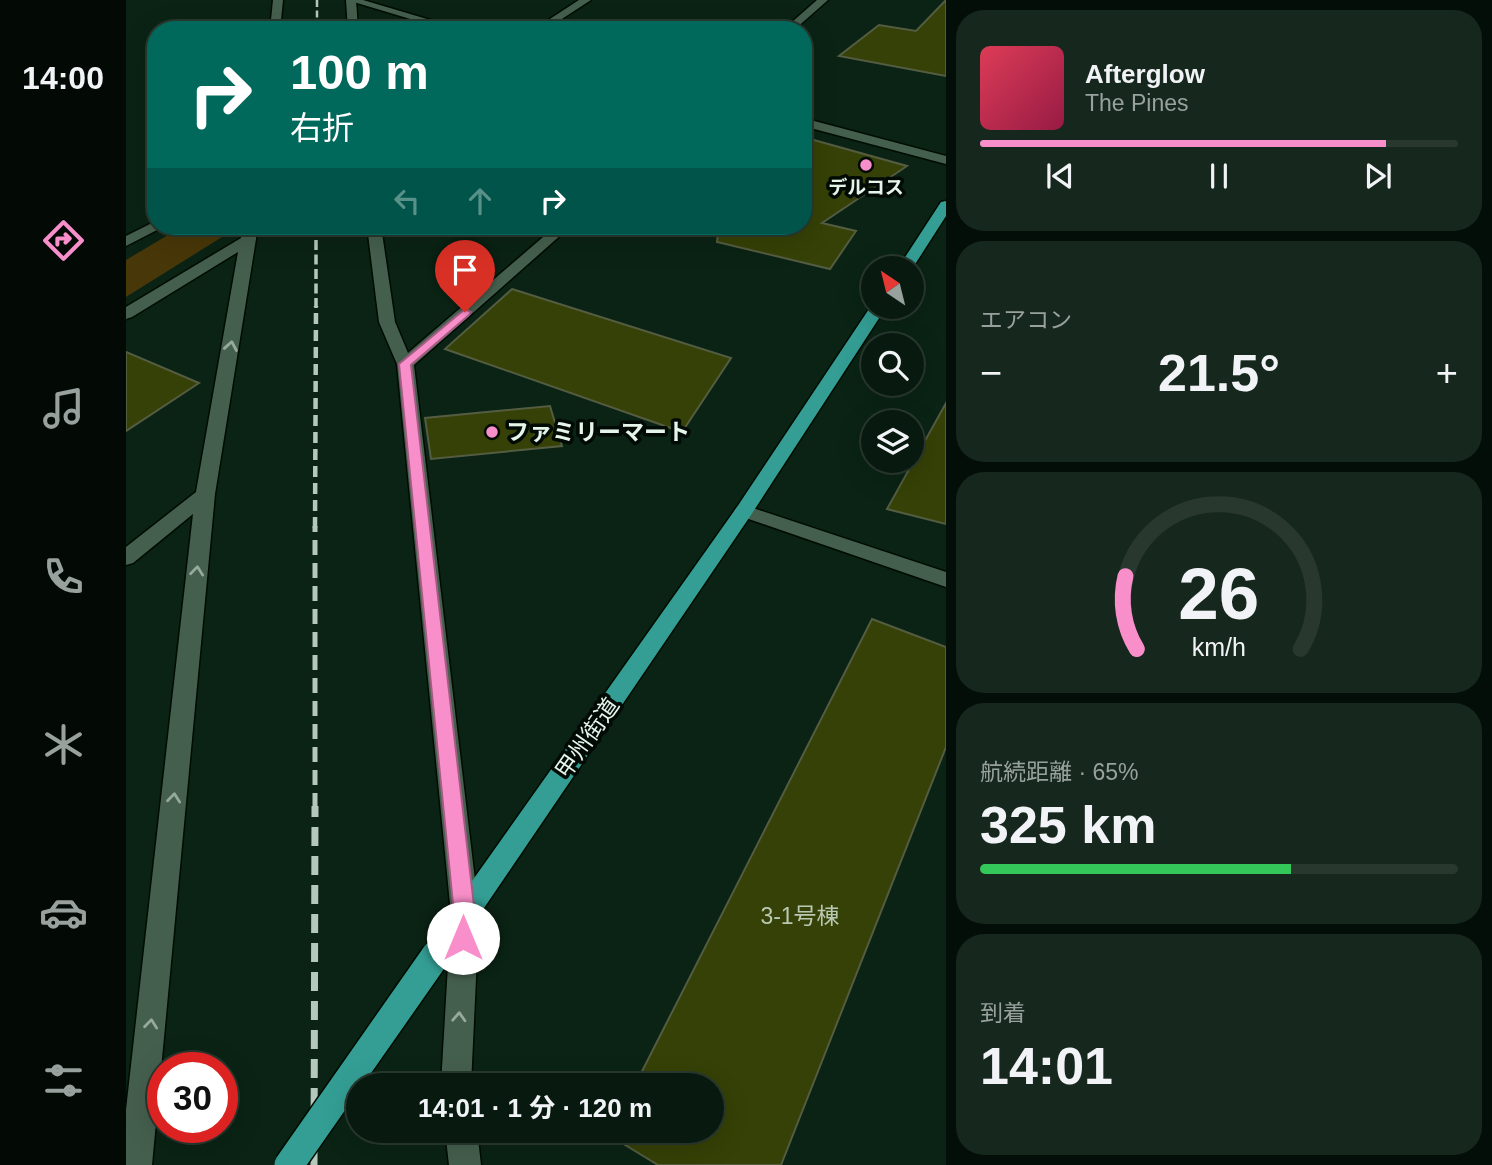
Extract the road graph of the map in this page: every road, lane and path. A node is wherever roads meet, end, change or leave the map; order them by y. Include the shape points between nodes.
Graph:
1 (278, 0) edge
2 (351, 0) edge
3 (586, 0) edge
4 (822, 0) edge
5 (276, 21) edge
6 (353, 21) edge
7 (427, 21) edge
8 (552, 21) edge
9 (798, 21) edge
10 (812, 124) edge
11 (946, 160) edge
12 (946, 205) edge
13 (147, 230) edge
14 (245, 235) edge
15 (249, 235) edge
16 (375, 235) edge
17 (554, 235) edge
18 (126, 242) edge
19 (913, 256) edge
20 (126, 314) edge
21 (870, 319) edge
22 (405, 364) junction
23 (205, 494) junction
24 (744, 511) junction
25 (126, 558) edge
26 (946, 580) edge
27 (465, 914) junction
28 (457, 1073) edge
29 (462, 1143) edge
30 (136, 1165) edge
31 (289, 1165) edge
32 (465, 1165) edge

1 - 5 street
2 - 6 street
2 - 7 street
3 - 8 street
4 - 9 street
10 - 11 street
12 - 19 highway
13 - 18 street
14 - 20 street
23 -> 15 street
16 - 22 street via 387,322
17 - 22 street
21 - 24 highway, 甲州街道
22 - 27 street
23 - 25 street
30 -> 23 street
24 - 26 street
24 - 27 highway, 甲州街道
28 -> 27 street
27 - 31 highway, 甲州街道, bridge
29 - 32 street

